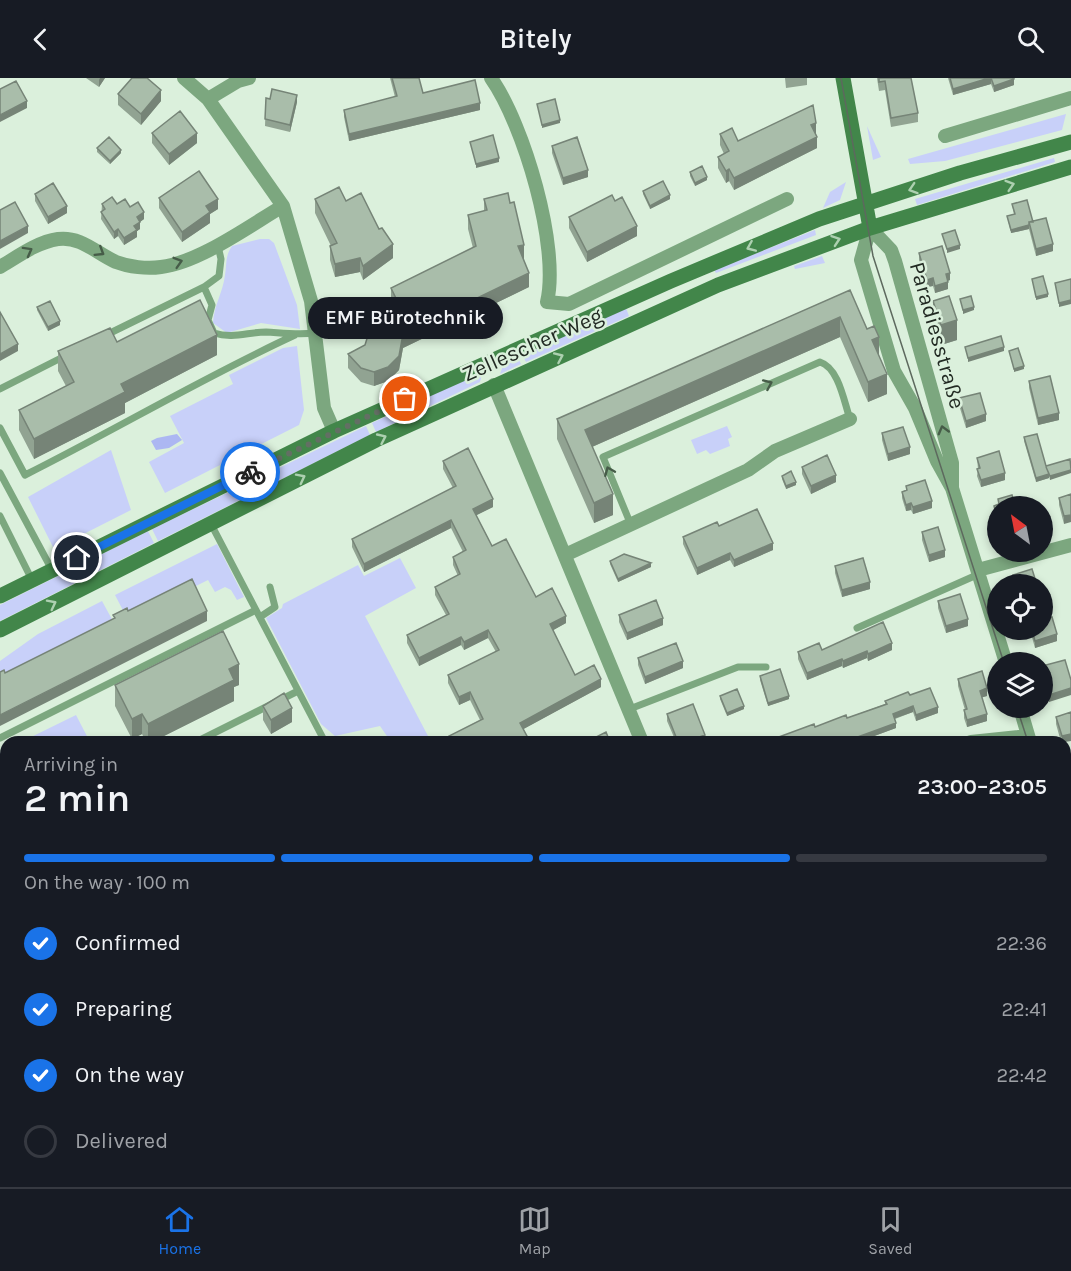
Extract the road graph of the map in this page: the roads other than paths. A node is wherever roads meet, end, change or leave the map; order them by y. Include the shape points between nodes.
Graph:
1 (184, 78) edge
2 (249, 78) edge
3 (491, 78) edge
4 (843, 78) edge
5 (1071, 98) edge
6 (208, 99) junction
7 (945, 136) dead end
8 (1071, 142) edge
9 (1071, 167) edge
10 (787, 199) dead end
11 (866, 204) junction
12 (283, 206) junction
13 (870, 228) junction
14 (215, 245) junction
15 (0, 267) edge
16 (204, 287) junction
17 (315, 333) junction
18 (295, 335) junction
19 (92, 342) edge
20 (76, 350) edge
21 (494, 385) junction
22 (0, 389) edge
23 (850, 419) joint
24 (0, 428) edge
25 (334, 431) junction
26 (0, 473) edge
27 (952, 488) junction
28 (0, 516) edge
29 (211, 524) junction
30 (631, 525) junction
31 (1071, 545) edge
32 (566, 555) junction
33 (52, 570) junction
34 (979, 572) junction
35 (32, 580) junction
36 (270, 587) dead end
37 (0, 596) edge
38 (258, 613) junction
39 (856, 628) dead end
40 (0, 630) edge
41 (1003, 652) edge
42 (766, 667) dead end
43 (298, 691) junction
44 (627, 710) junction
45 (1023, 718) edge
46 (4, 736) edge
47 (208, 736) edge
48 (322, 736) edge
49 (639, 736) edge
50 (1028, 736) edge

1 - 6 street
2 - 6 street
3 - 10 street, Zellescher Weg via 499,88 527,156 539,202 550,260 547,302 569,304
4 - 11 main road
5 - 7 street
6 - 12 street
8 -> 11 main road, Zellescher Weg
13 -> 9 main road, Zellescher Weg
11 - 13 main road
11 -> 25 main road, Zellescher Weg via 819,219 671,281
12 - 14 street
12 - 17 street via 311,301
21 -> 13 main road, Zellescher Weg via 718,285
27 -> 13 street, Paradiesstraße via 952,463 891,250
13 - 27 street, Paradiesstraße via 861,260 894,370
15 -> 14 street via 36,246 58,239 87,243 116,262 141,268 187,260
14 - 16 lane via 221,260 219,276
16 - 18 lane via 212,305 208,320 214,333 227,337 265,332
16 - 19 lane
17 - 18 lane
17 - 25 street via 324,408
18 - 24 lane via 25,475
20 - 22 lane
29 -> 21 main road, Zellescher Weg
21 - 32 street
23 - 30 street via 775,451 748,470
30 -> 23 lane via 603,457 820,362 833,372
25 - 33 main road, Zellescher Weg
26 - 33 lane
27 - 34 street, Paradiesstraße
28 - 35 lane
29 - 38 lane
40 -> 29 main road, Zellescher Weg
30 - 32 street
31 - 34 street
32 - 44 street
33 - 35 main road, Zellescher Weg
34 - 39 lane
34 - 41 street, Paradiesstraße
35 - 37 main road, Zellescher Weg
36 - 38 lane via 275,607
38 - 43 lane
38 - 46 lane
42 - 44 lane via 738,667
43 - 47 lane
43 - 48 lane
44 - 49 street
45 - 50 street

